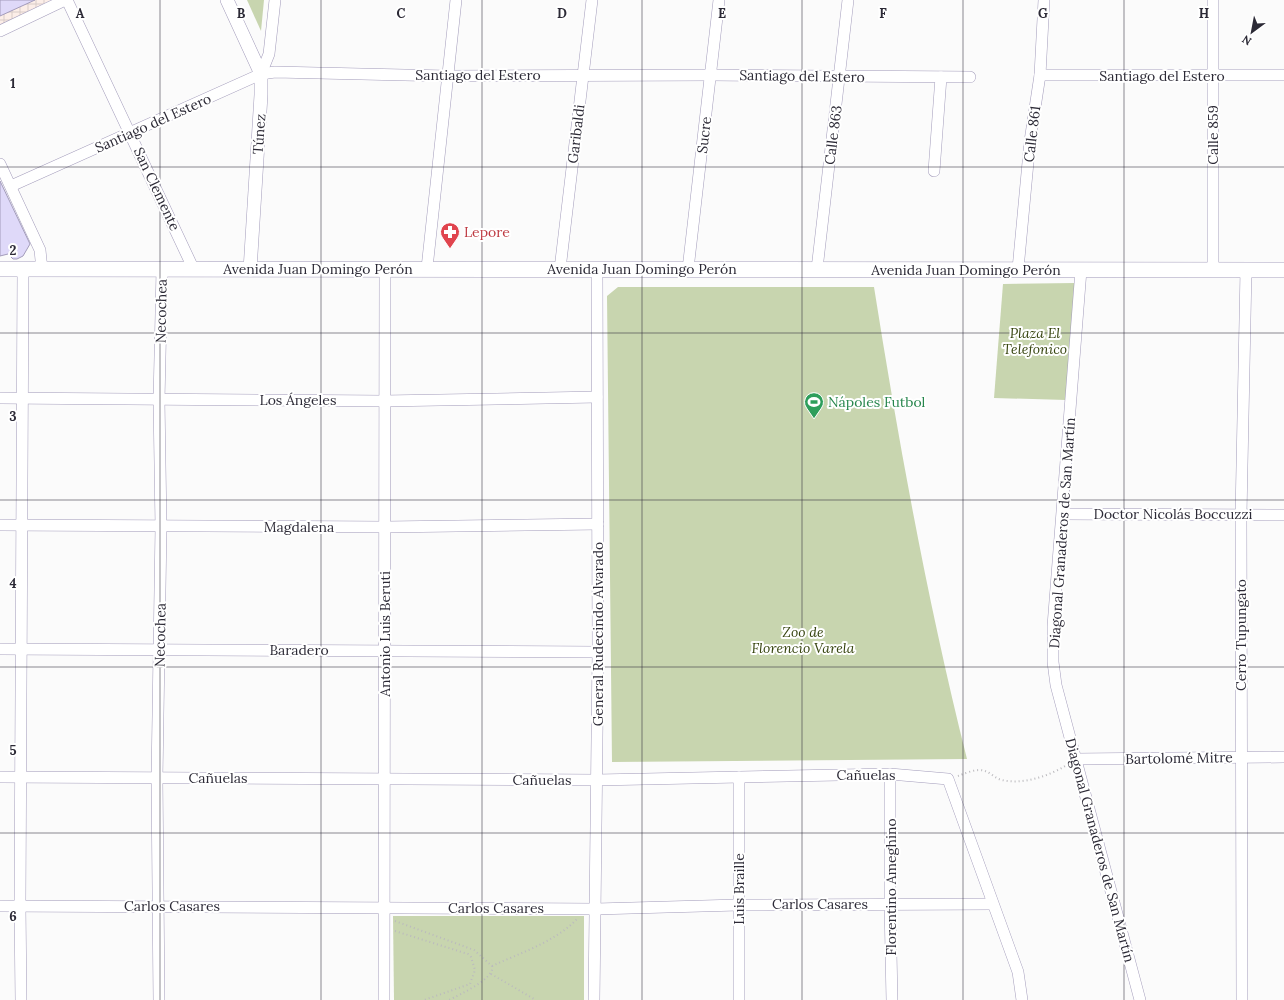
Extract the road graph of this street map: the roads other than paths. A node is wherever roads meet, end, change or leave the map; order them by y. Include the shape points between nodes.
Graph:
1 (66, 0) edge
2 (227, 0) edge
3 (275, 0) edge
4 (456, 0) edge
5 (592, 0) edge
6 (720, 0) edge
7 (848, 0) edge
8 (1044, 0) edge
9 (1213, 0) edge
10 (0, 31) edge
11 (261, 74) junction
12 (712, 75) junction
13 (1284, 75) edge
14 (448, 76) junction
15 (583, 76) junction
16 (840, 76) junction
17 (1040, 76) junction
18 (1212, 76) junction
19 (970, 77) dead end
20 (941, 78) junction
21 (131, 132) junction
22 (0, 164) edge
23 (934, 171) dead end
24 (10, 186) junction
25 (426, 268) junction
26 (0, 269) edge
27 (385, 269) junction
28 (560, 269) junction
29 (597, 269) junction
30 (688, 269) junction
31 (817, 269) junction
32 (1018, 269) junction
33 (1213, 269) junction
34 (23, 270) junction
35 (42, 270) junction
36 (162, 270) junction
37 (194, 270) junction
38 (250, 270) junction
39 (1081, 270) junction
40 (1246, 270) junction
41 (1284, 270) edge
42 (597, 397) junction
43 (0, 398) edge
44 (22, 398) junction
45 (160, 400) junction
46 (384, 401) junction
47 (1063, 514) junction
48 (1241, 515) junction
49 (1284, 515) edge
50 (598, 524) junction
51 (0, 525) edge
52 (21, 525) junction
53 (161, 527) junction
54 (386, 527) junction
55 (0, 649) edge
56 (21, 649) junction
57 (159, 650) junction
58 (384, 651) junction
59 (598, 652) junction
60 (1241, 757) junction
61 (1284, 757) edge
62 (1075, 759) junction
63 (890, 774) junction
64 (0, 777) edge
65 (21, 777) junction
66 (739, 777) junction
67 (157, 778) junction
68 (385, 779) junction
69 (597, 780) junction
70 (890, 904) junction
71 (992, 904) junction
72 (738, 905) junction
73 (0, 906) edge
74 (20, 906) junction
75 (158, 906) junction
76 (591, 909) junction
77 (384, 918) junction
78 (22, 1000) edge
79 (159, 1000) edge
80 (384, 1000) edge
81 (594, 1000) edge
82 (739, 1000) edge
83 (892, 1000) edge
84 (1022, 1000) edge
85 (1140, 1000) edge
86 (1242, 1000) edge

1 - 10 street
1 - 21 street, San Clemente
2 - 11 street
3 - 11 street, Túnez via 269,54
4 - 14 street
5 - 15 street, Garibaldi
6 - 12 street, Sucre
7 - 16 street, Calle 863
8 - 17 street, Calle 861
9 - 18 street, Calle 859
11 - 14 street, Santiago del Estero via 275,72
11 - 21 street, Santiago del Estero
11 - 38 street, Túnez
12 - 15 street, Santiago del Estero
12 - 16 street, Santiago del Estero
12 - 30 street, Sucre
13 - 18 street, Santiago del Estero
14 - 15 street, Santiago del Estero
14 - 25 street
15 - 28 street, Garibaldi
16 - 20 street, Santiago del Estero
16 - 31 street, Calle 863
17 - 18 street, Santiago del Estero
17 - 32 street, Calle 861 via 1030,141
18 - 33 street, Calle 859
19 - 20 street, Santiago del Estero
20 - 23 street
21 - 24 street, Santiago del Estero
21 - 37 street, San Clemente
22 - 24 street
24 - 35 street via 40,250
25 - 27 main road, Avenida Juan Domingo Perón
25 - 28 main road, Avenida Juan Domingo Perón
26 - 34 main road, Avenida Juan Domingo Perón
27 - 38 main road, Avenida Juan Domingo Perón
27 - 46 street, Antonio Luis Beruti
28 - 29 main road, Avenida Juan Domingo Perón
29 - 30 main road, Avenida Juan Domingo Perón
29 - 42 street, General Rudecindo Alvarado
30 - 31 main road, Avenida Juan Domingo Perón
31 - 32 main road, Avenida Juan Domingo Perón
32 - 39 main road, Avenida Juan Domingo Perón
33 - 39 main road, Avenida Juan Domingo Perón
33 - 40 main road, Avenida Juan Domingo Perón
34 - 35 main road, Avenida Juan Domingo Perón
34 - 44 street
35 - 36 main road, Avenida Juan Domingo Perón
36 - 37 main road, Avenida Juan Domingo Perón
36 - 45 street, Necochea
37 - 38 main road, Avenida Juan Domingo Perón
39 - 47 street, Diagonal Granaderos de San Martín
40 - 41 main road, Avenida Juan Domingo Perón
40 - 48 street, Cerro Tupungato
42 - 46 street, Los Ángeles
42 - 50 street, General Rudecindo Alvarado
43 - 44 street, Los Ángeles
44 - 45 street, Los Ángeles
44 - 52 street
45 - 46 street, Los Ángeles
45 - 53 street, Necochea
46 - 54 street, Antonio Luis Beruti
47 - 48 street, Doctor Nicolás Boccuzzi
47 - 62 street, Diagonal Granaderos de San Martín via 1053,626 1053,662 1056,685
48 - 49 street, Doctor Nicolás Boccuzzi
48 - 60 street, Cerro Tupungato
50 - 54 street, Magdalena
50 - 59 street, General Rudecindo Alvarado
51 - 52 street, Magdalena
52 - 53 street, Magdalena
52 - 56 street
53 - 54 street, Magdalena
53 - 57 street, Necochea
54 - 58 street, Antonio Luis Beruti
55 - 56 street, Baradero
56 - 57 street, Baradero
56 - 65 street
57 - 58 street, Baradero
57 - 67 street, Necochea
58 - 59 street, Baradero
58 - 68 street, Antonio Luis Beruti
59 - 69 street, General Rudecindo Alvarado
60 - 61 street, Bartolomé Mitre
60 - 62 street, Bartolomé Mitre
60 - 86 street, Cerro Tupungato
62 - 85 street, Diagonal Granaderos de San Martín
63 - 66 street, Cañuelas
63 - 70 street, Florentino Ameghino
63 - 71 street, Cañuelas via 948,779
64 - 65 street, Cañuelas
65 - 67 street, Cañuelas
65 - 74 street
66 - 69 street, Cañuelas
66 - 72 street, Luis Braille
67 - 68 street, Cañuelas
67 - 75 street, Necochea
68 - 69 street, Cañuelas
68 - 77 street, Antonio Luis Beruti
69 - 76 street, General Rudecindo Alvarado
70 - 71 street, Carlos Casares
70 - 72 street, Carlos Casares
70 - 83 street, Florentino Ameghino
71 - 84 street via 1018,972
72 - 76 street, Carlos Casares
72 - 82 street, Luis Braille
73 - 74 street, Carlos Casares
74 - 75 street, Carlos Casares
74 - 78 street
75 - 77 street, Carlos Casares
75 - 79 street, Necochea
76 - 77 street, Carlos Casares
76 - 81 street, General Rudecindo Alvarado
77 - 80 street, Antonio Luis Beruti

